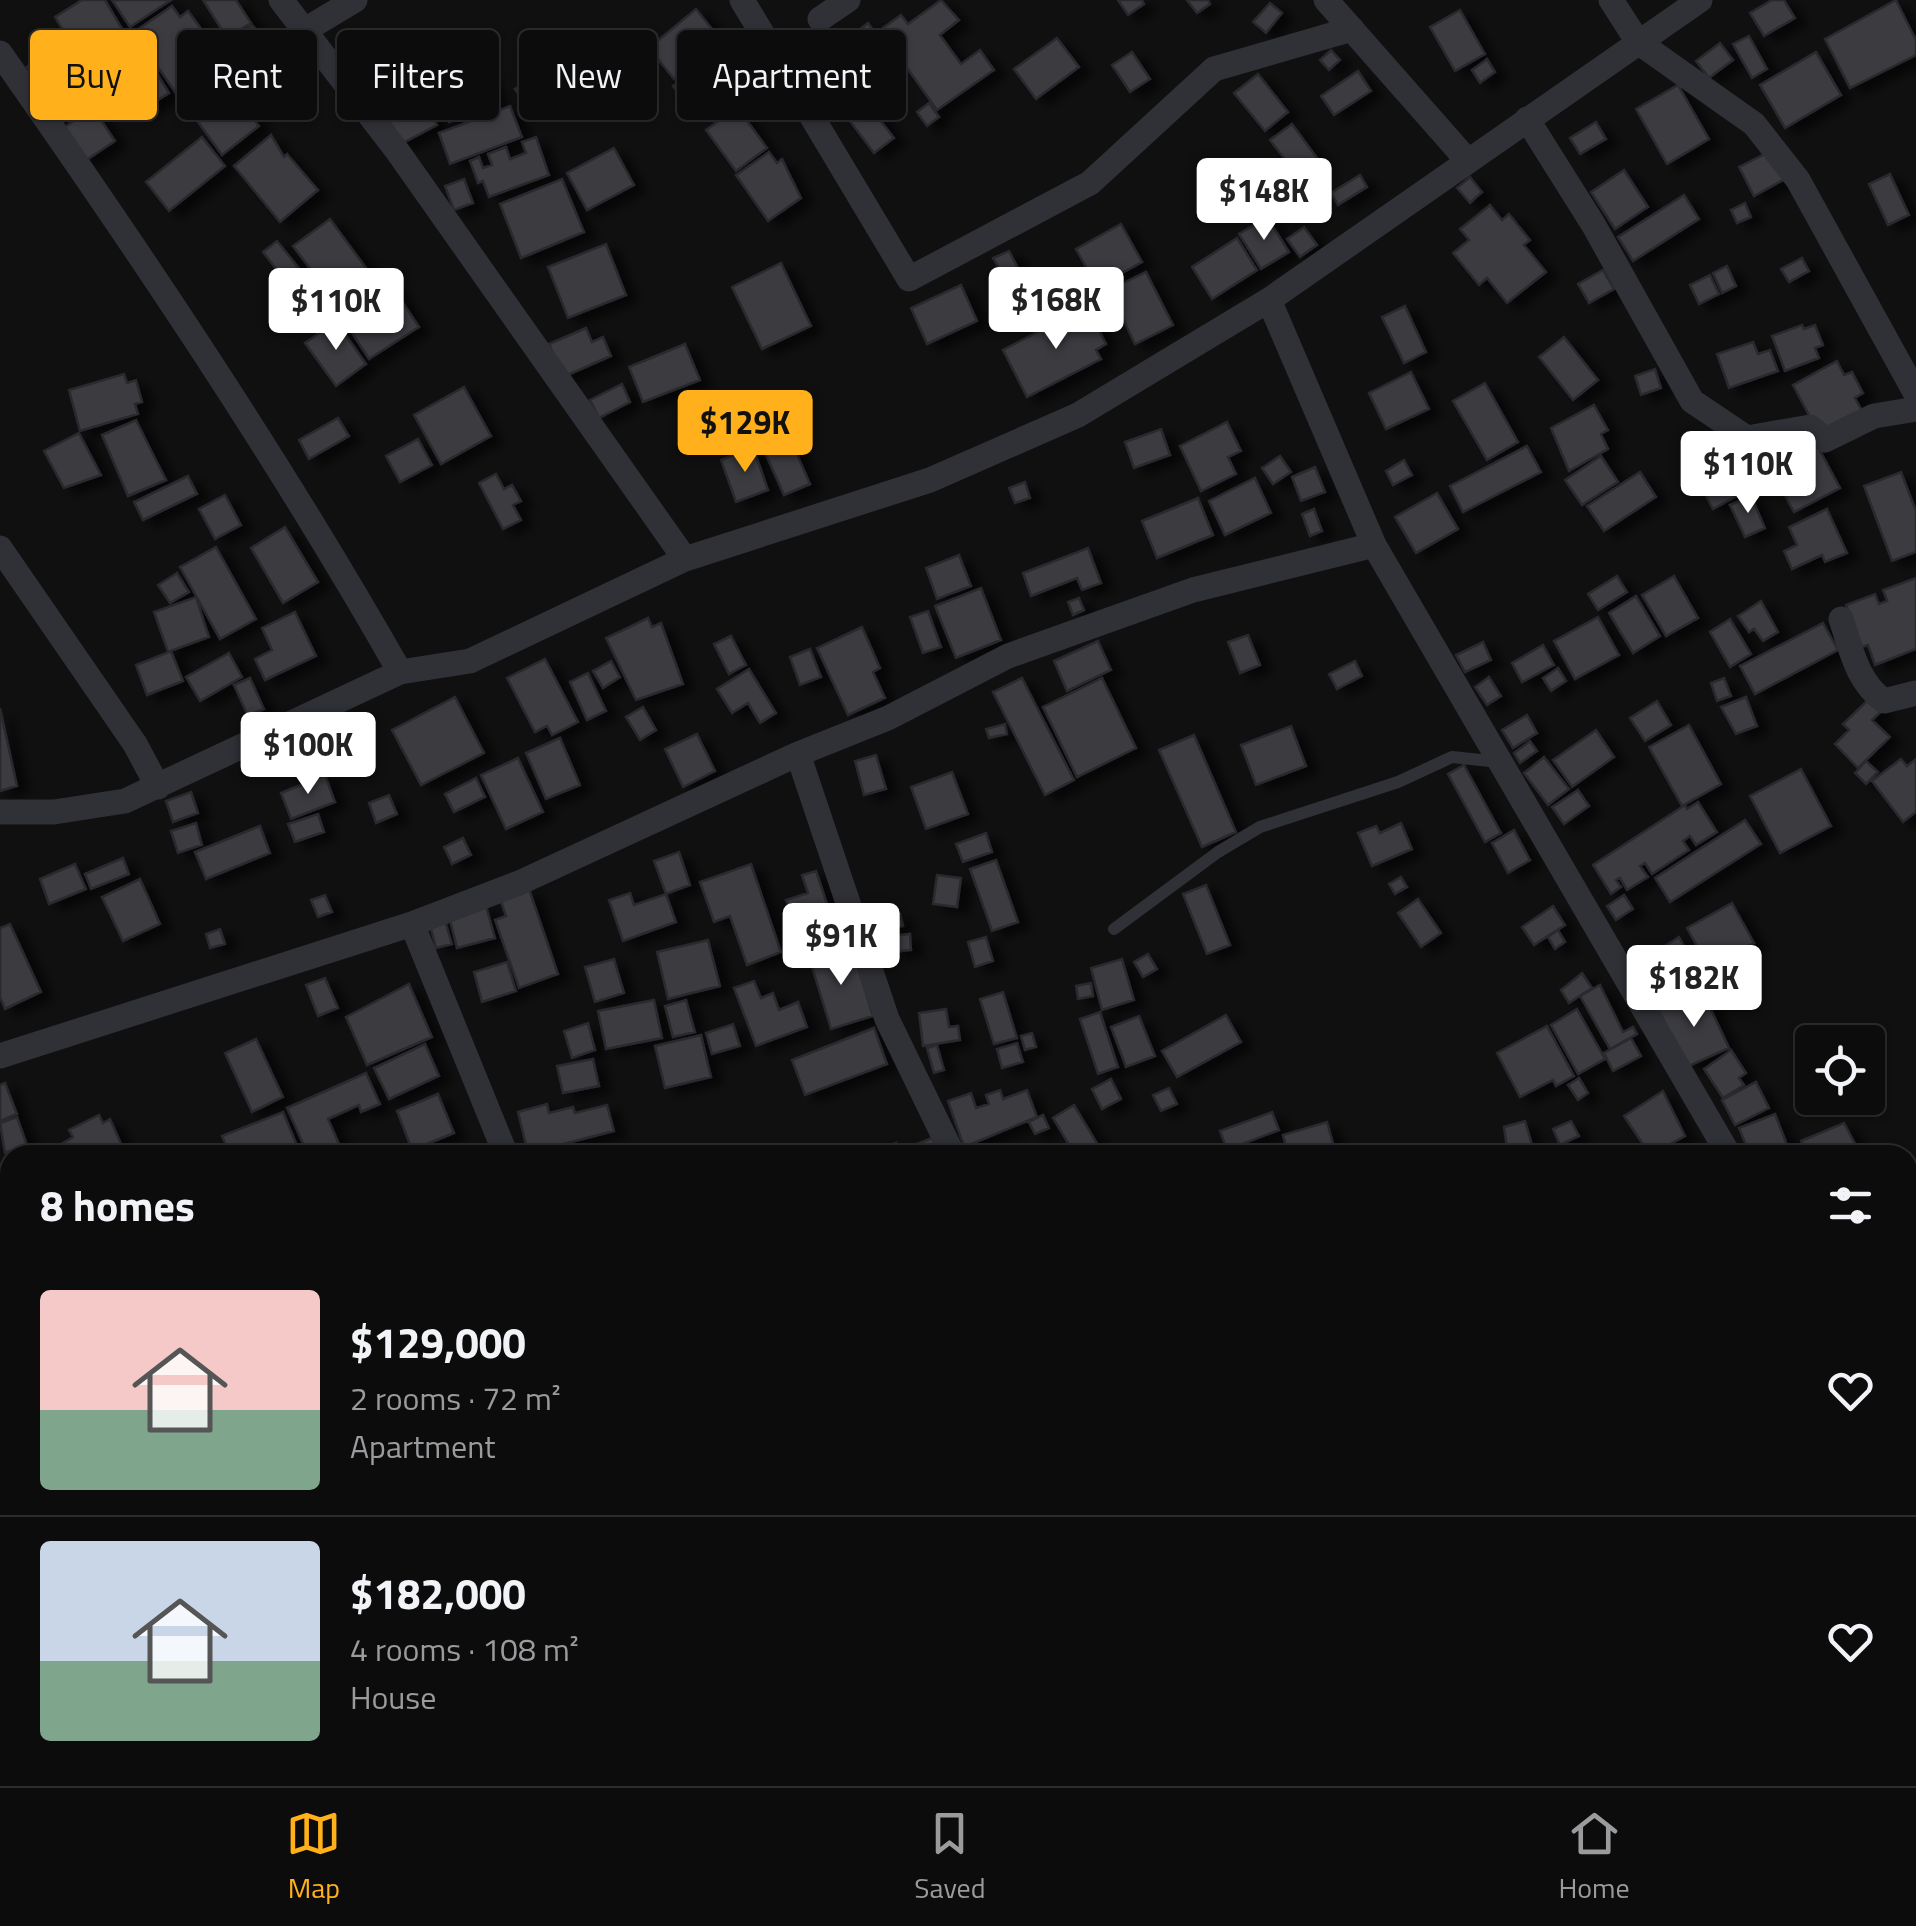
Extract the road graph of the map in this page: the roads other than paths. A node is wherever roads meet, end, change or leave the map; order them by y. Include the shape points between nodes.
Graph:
1 (281, 0) edge
2 (355, 0) edge
3 (742, 0) edge
4 (848, 0) edge
5 (1326, 0) edge
6 (1611, 0) edge
7 (1700, 0) edge
8 (820, 19) dead end
9 (1352, 29) junction
10 (305, 30) joint
11 (1638, 42) junction
12 (317, 46) edge
13 (0, 53) edge
14 (1527, 119) junction
15 (1467, 160) junction
16 (1269, 300) junction
17 (1916, 394) edge
18 (1916, 408) edge
19 (1374, 545) junction
20 (0, 548) edge
21 (685, 559) junction
22 (1841, 619) dead end
23 (400, 672) junction
24 (1916, 693) edge
25 (798, 754) junction
26 (1503, 762) junction
27 (158, 788) junction
28 (0, 812) edge
29 (412, 924) junction
30 (1114, 929) dead end
31 (0, 1056) edge
32 (502, 1145) edge
33 (948, 1145) edge
34 (1722, 1145) edge

1 - 10 street
2 - 10 street
3 - 9 street via 909,279 1090,182 1214,69
4 - 8 street
5 - 9 street
6 - 11 street
7 - 11 street
9 - 15 street
11 - 14 street
11 - 17 street via 1754,124 1798,180
12 - 21 street
13 - 23 street via 187,328
14 - 15 street
14 - 18 street via 1692,401 1748,438 1810,428 1825,440 1874,416
15 - 16 street
16 - 19 street
16 - 21 street via 1078,416 930,480
19 - 25 street via 1193,590 1008,656 888,718
19 - 26 street
20 - 27 street
21 - 23 street via 470,661
22 - 24 street via 1871,692 1884,701
23 - 27 street
25 - 29 street
25 - 33 street via 886,1019
26 - 30 lane via 1452,757 1260,828
26 - 34 street
27 - 28 street via 125,801
29 - 31 street
29 - 32 street

